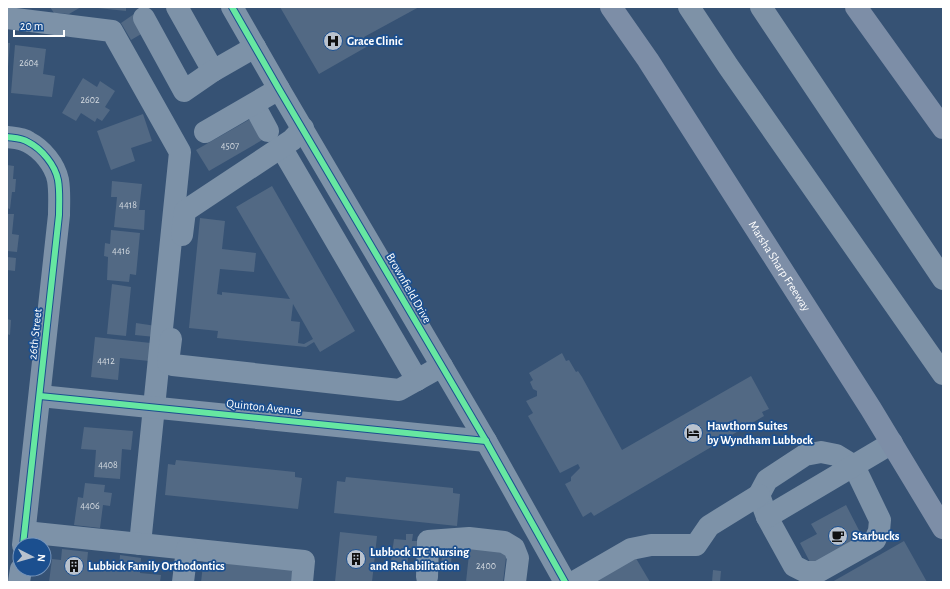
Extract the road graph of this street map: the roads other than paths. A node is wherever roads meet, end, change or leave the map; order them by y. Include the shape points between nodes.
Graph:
1 (177, 7) edge
2 (232, 7) edge
3 (611, 7) edge
4 (689, 7) edge
5 (761, 7) edge
6 (856, 7) edge
7 (7, 18) edge
8 (144, 18) dead end
9 (255, 47) junction
10 (213, 72) junction
11 (279, 89) junction
12 (254, 105) junction
13 (302, 128) junction
14 (943, 128) edge
15 (205, 132) dead end
16 (15, 139) edge
17 (275, 139) junction
18 (943, 279) edge
19 (442, 366) junction
20 (943, 374) edge
21 (417, 380) junction
22 (40, 396) junction
23 (154, 407) junction
24 (486, 441) junction
25 (892, 444) junction
26 (854, 466) junction
27 (759, 495) junction
28 (767, 517) junction
29 (943, 528) edge
30 (24, 537) edge
31 (52, 539) edge
32 (140, 544) junction
33 (187, 548) junction
34 (427, 577) dead end
35 (183, 582) edge
36 (302, 582) edge
37 (515, 582) edge
38 (565, 582) edge
39 (574, 582) edge

1 - 10 street
2 - 9 street, Brownfield Drive
3 - 25 main road, Marsha Sharp Freeway via 791,282
4 - 20 highway
5 - 18 highway
6 - 14 main road
7 - 23 street via 112,31 180,152
8 - 10 street via 184,91
9 - 10 street
9 - 11 street, Brownfield Drive
11 - 12 street
11 - 13 street, Brownfield Drive
12 - 15 street
12 - 17 street
13 - 17 street via 292,140
13 - 19 street, Brownfield Drive
16 - 22 street, 26th Street via 28,142 47,157 58,179 60,193
17 - 21 street
17 - 21 street via 185,211 168,363 399,390
19 - 21 street
19 - 24 street, Brownfield Drive
22 - 23 street, Quinton Avenue
22 - 30 street, 26th Street
23 - 24 street, Quinton Avenue
23 - 32 street
24 - 38 street, Brownfield Drive
25 - 26 street
25 - 29 main road, Marsha Sharp Freeway
26 - 27 street via 836,455 821,452 805,455 767,480
26 - 28 street
26 - 28 street via 880,520 875,540 818,572 806,572 794,566
27 - 28 street
27 - 39 street via 708,526 696,545 651,545 631,549
31 - 32 street
32 - 33 street
33 - 35 street
33 - 36 street via 304,561
34 - 37 street via 428,541 469,538 504,542 514,548 518,558

